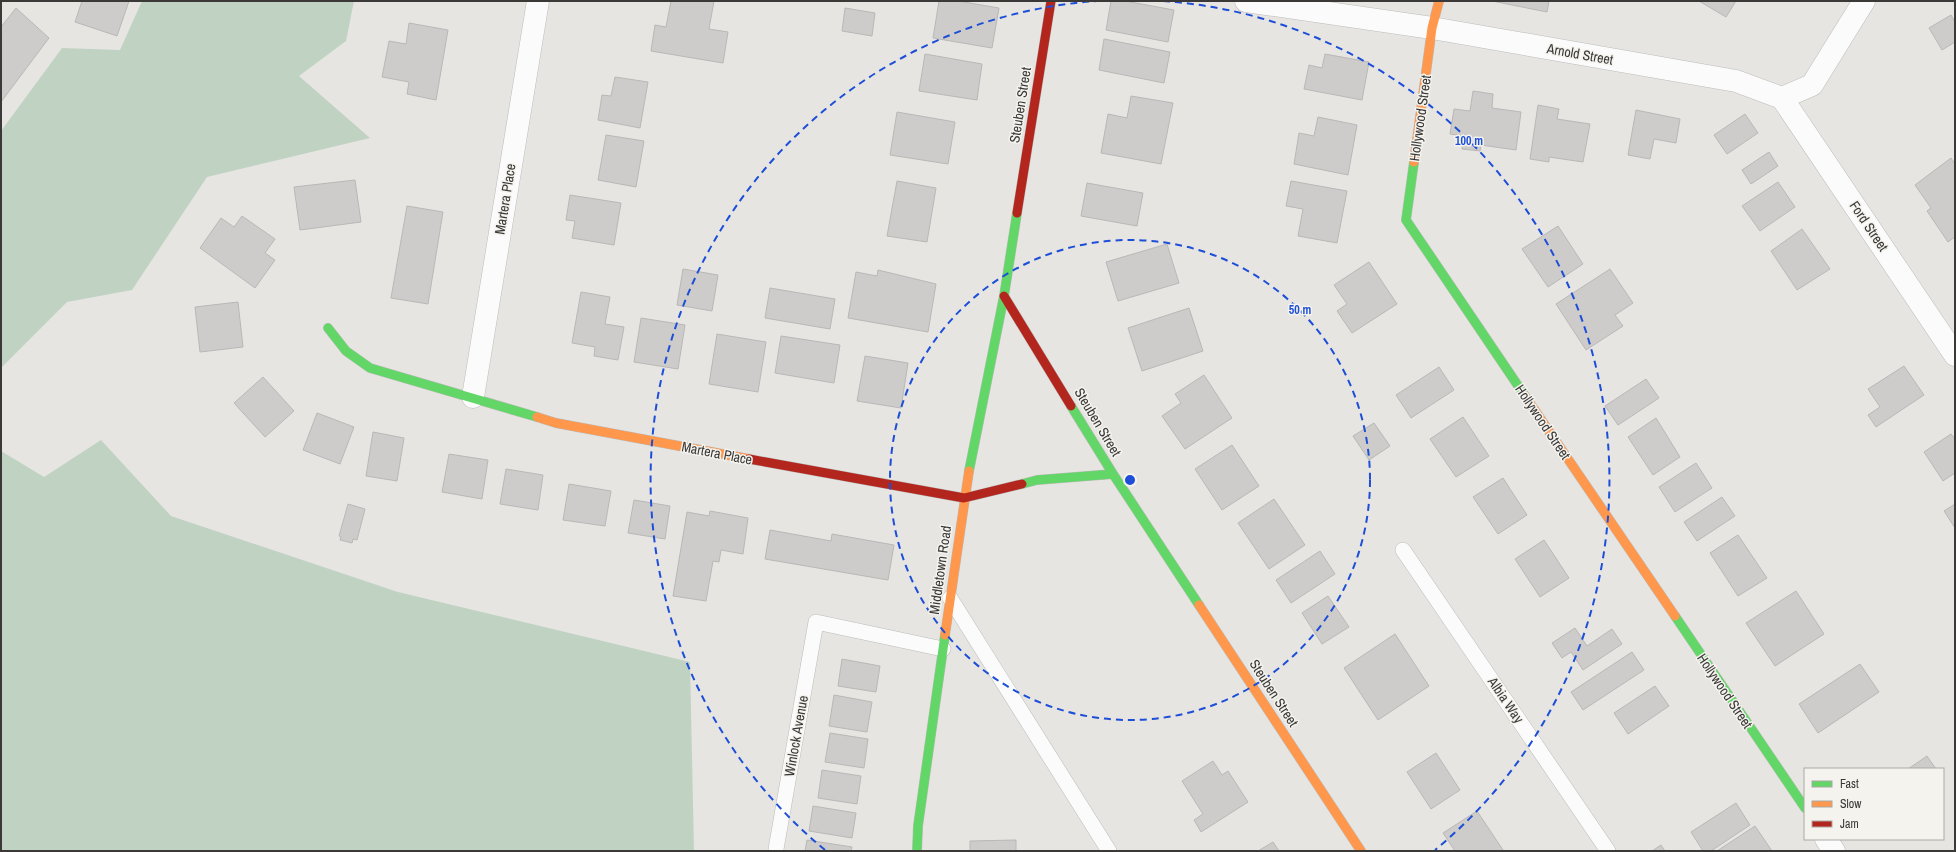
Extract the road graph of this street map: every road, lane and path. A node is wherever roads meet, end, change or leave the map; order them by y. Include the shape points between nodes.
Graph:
1 (538, 1) edge
2 (1051, 1) edge
3 (1246, 1) edge
4 (1439, 1) edge
5 (1864, 1) edge
6 (1432, 28) junction
7 (1782, 98) junction
8 (1004, 296) junction
9 (328, 328) dead end
10 (1955, 355) edge
11 (473, 397) junction
12 (1113, 474) junction
13 (964, 498) junction
14 (1403, 550) dead end
15 (950, 598) junction
16 (943, 649) junction
17 (1804, 807) edge
18 (1827, 840) edge
19 (776, 849) dead end
20 (917, 851) edge
21 (1110, 851) edge
22 (1361, 851) edge
23 (1608, 851) edge
24 (1834, 851) edge

1 - 11 street, Martera Place
2 - 8 street, Steuben Street
3 - 6 street, Arnold Street
4 - 6 street, Hollywood Street
5 - 7 street via 1812,85
6 - 7 street, Arnold Street via 1736,81
6 - 17 street, Hollywood Street via 1406,220
7 - 10 street, Ford Street
8 - 12 street, Steuben Street
8 - 13 street, Middletown Road
9 - 11 street, Martera Place via 350,357 370,368
11 - 13 street, Martera Place via 556,423
12 - 13 street via 1037,480
12 - 22 street, Steuben Street
13 - 15 street, Middletown Road
14 - 23 lane, Albia Way
15 - 16 street, Middletown Road
15 - 21 lane
16 - 19 lane, Winlock Avenue via 816,622
16 - 20 street, Middletown Road via 918,826
18 - 24 street

